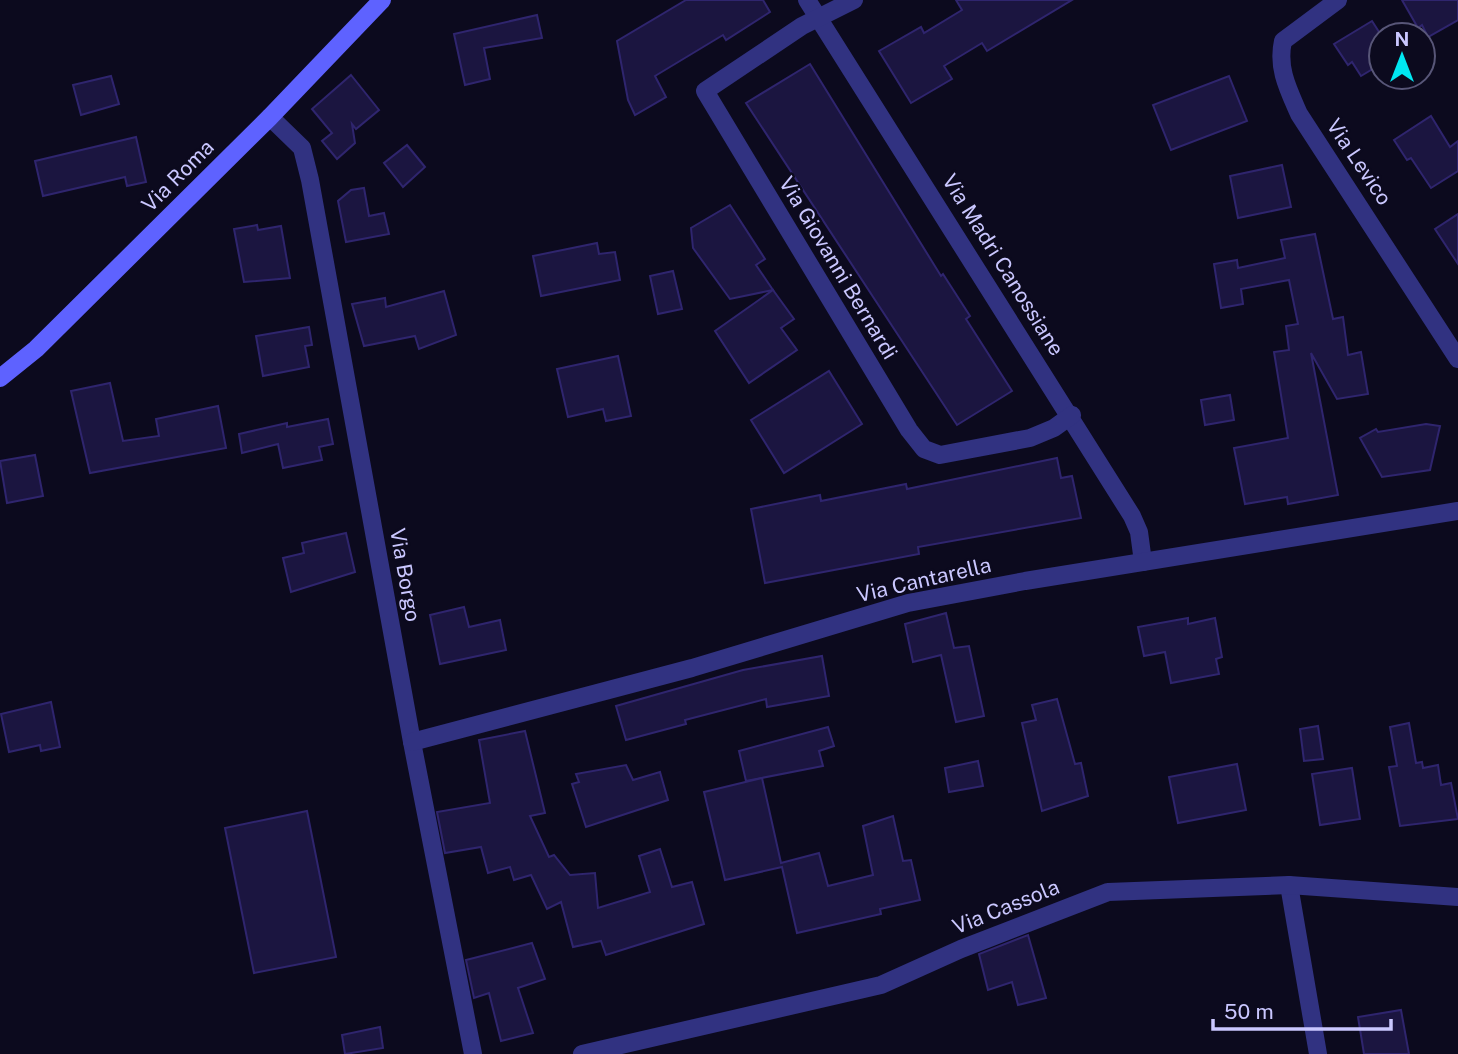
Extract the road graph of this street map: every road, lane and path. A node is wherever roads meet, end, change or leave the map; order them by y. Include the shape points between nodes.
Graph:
1 (382, 0) edge
2 (807, 0) edge
3 (855, 0) edge
4 (1338, 0) edge
5 (818, 17) junction
6 (271, 117) junction
7 (1458, 359) edge
8 (0, 378) edge
9 (1072, 415) junction
10 (1458, 511) edge
11 (1143, 562) junction
12 (412, 742) junction
13 (1289, 884) junction
14 (1458, 897) edge
15 (473, 1054) edge
16 (582, 1054) edge
17 (1318, 1054) edge

1 - 6 main road, Via Roma
2 - 5 street, Via Madri Canossiane
3 - 5 street
4 - 7 street, Via Levico via 1283,41 1279,57 1284,79 1299,114
5 - 9 street, Via Madri Canossiane
5 - 9 street, Via Giovanni Bernardi via 705,91 909,430 924,449 940,455 1030,438
6 - 8 main road, Via Roma via 36,349
6 - 12 street, Via Borgo via 302,148 310,180
9 - 11 street, Via Madri Canossiane via 1132,516
10 - 11 street, Via Cantarella
11 - 12 street, Via Cantarella via 908,603 692,668
12 - 15 street, Via Borgo
13 - 14 street, Via Cassola
13 - 16 street, Via Cassola via 1108,892 881,985
13 - 17 street

